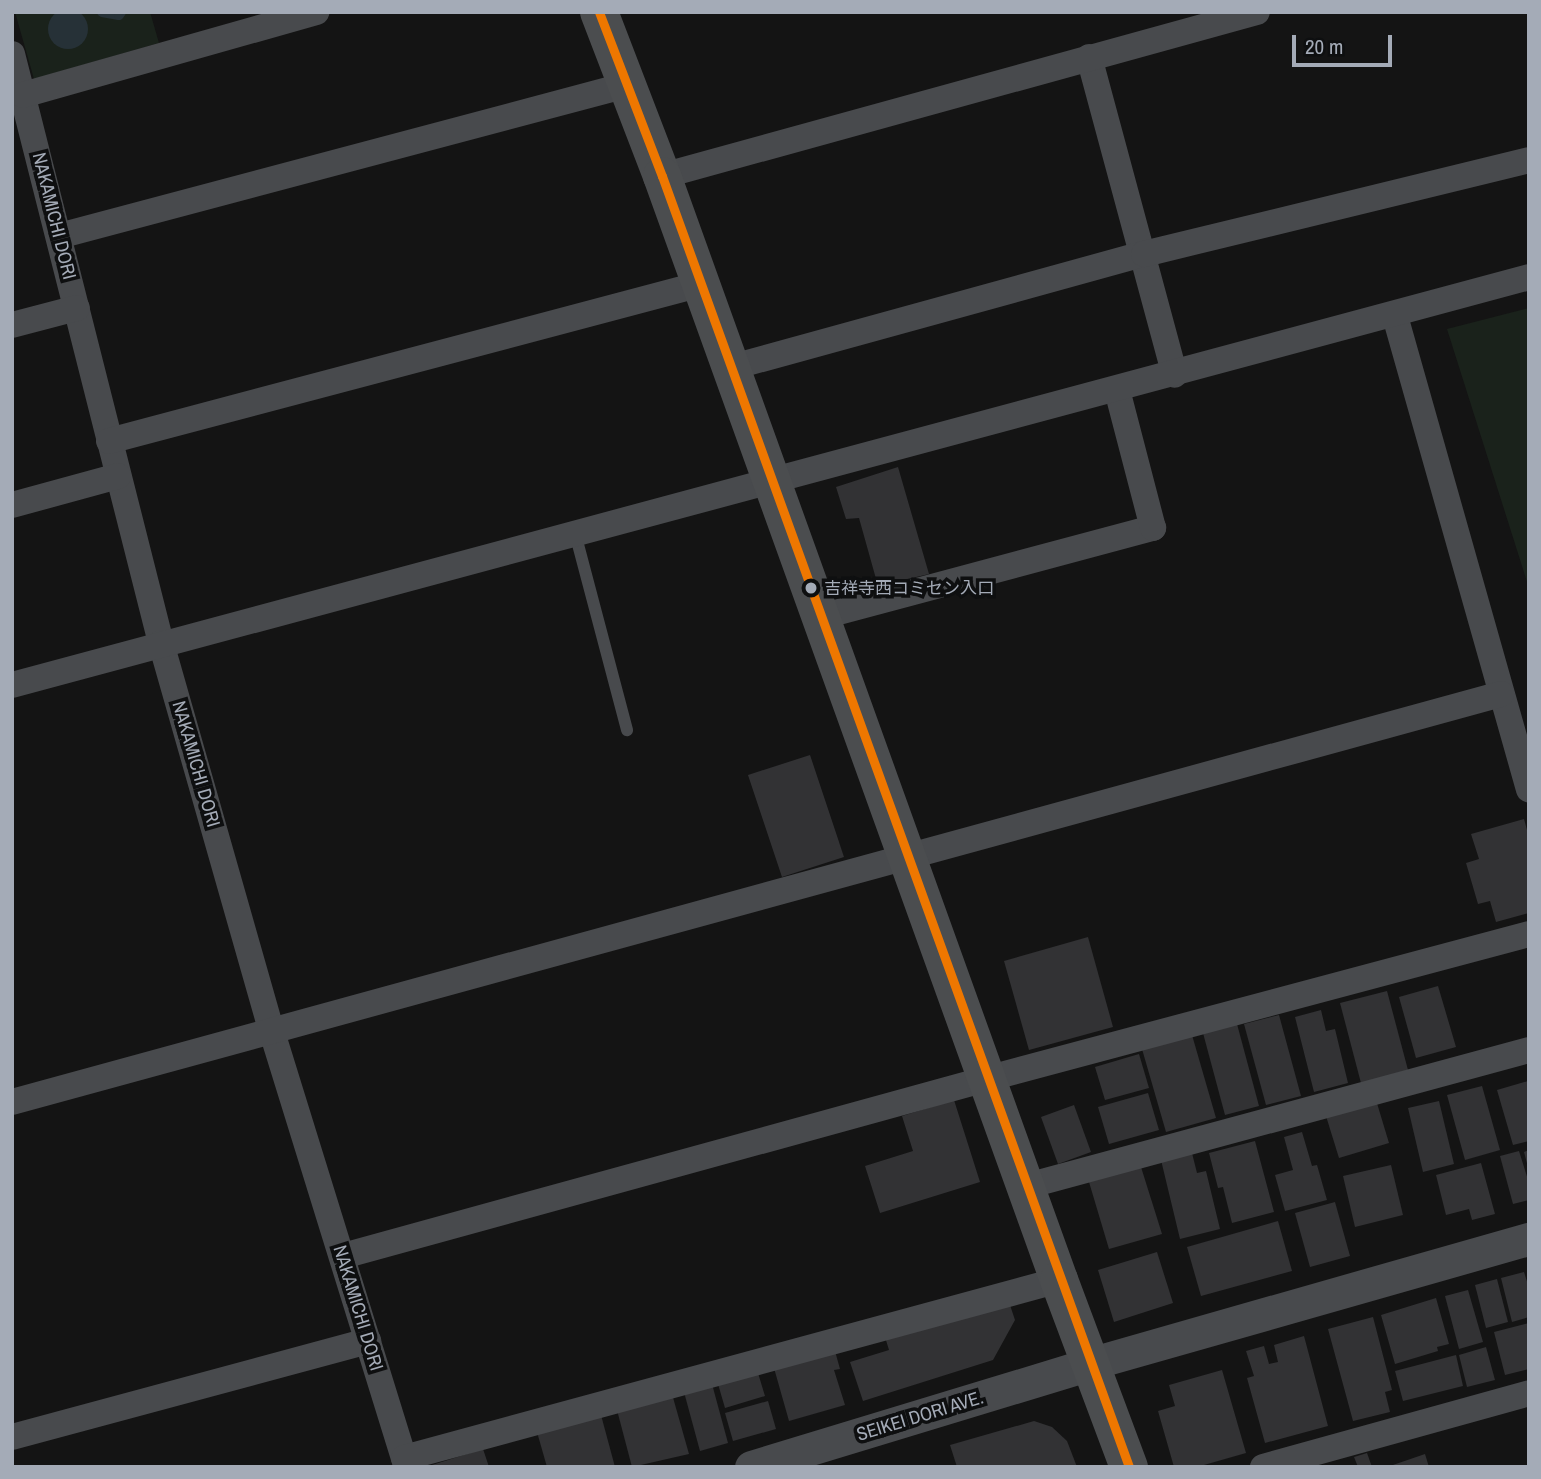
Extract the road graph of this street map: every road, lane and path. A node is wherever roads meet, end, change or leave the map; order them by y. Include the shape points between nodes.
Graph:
1 (316, 12) edge
2 (599, 12) edge
3 (1257, 12) edge
4 (12, 54) edge
5 (1089, 57) junction
6 (627, 85) junction
7 (21, 105) edge
8 (1529, 160) edge
9 (662, 176) junction
10 (59, 236) junction
11 (1144, 254) junction
12 (1529, 277) edge
13 (701, 284) junction
14 (76, 308) junction
15 (1395, 316) junction
16 (12, 325) edge
17 (729, 368) junction
18 (1175, 375) junction
19 (1117, 390) junction
20 (109, 441) junction
21 (118, 476) junction
22 (770, 482) junction
23 (12, 505) edge
24 (575, 534) junction
25 (820, 617) junction
26 (161, 643) junction
27 (12, 685) edge
28 (1501, 694) junction
29 (627, 730) dead end
30 (1529, 789) edge
31 (906, 859) junction
32 (1529, 934) edge
33 (272, 1032) junction
34 (1529, 1050) edge
35 (986, 1079) junction
36 (12, 1102) edge
37 (1027, 1186) junction
38 (1529, 1239) edge
39 (343, 1256) junction
40 (1059, 1280) junction
41 (368, 1341) junction
42 (1089, 1364) junction
43 (1529, 1393) edge
44 (12, 1437) edge
45 (406, 1462) edge
46 (751, 1467) edge
47 (1129, 1467) edge
48 (1263, 1467) edge

1 - 7 street
2 - 6 main road
3 - 5 street
4 - 7 street, NAKAMICHI DORI
5 - 9 street
5 - 11 street
6 - 9 main road
6 - 10 street
7 - 10 street, NAKAMICHI DORI
8 - 11 street
9 - 13 main road
10 - 14 street, NAKAMICHI DORI
11 - 17 street
11 - 18 street
12 - 15 street
13 - 17 main road
13 - 20 street
14 - 16 street
14 - 20 street, NAKAMICHI DORI
15 - 18 street
15 - 28 street
17 - 22 main road
18 - 19 street
19 - 22 street
19 - 25 street via 1153,527
20 - 21 street, NAKAMICHI DORI
21 - 23 street
21 - 26 street, NAKAMICHI DORI
22 - 24 street
22 - 25 main road
24 - 26 street
24 - 29 lane
25 - 31 main road
26 - 27 street
26 - 33 street, NAKAMICHI DORI
28 - 30 street
28 - 31 street
31 - 33 street
31 - 35 main road
32 - 35 street
33 - 36 street
33 - 39 street, NAKAMICHI DORI
34 - 37 street
35 - 37 main road
35 - 39 street
37 - 40 main road
38 - 42 street, SEIKEI DORI AVE.
39 - 41 street, NAKAMICHI DORI
40 - 42 main road
40 - 45 street
41 - 44 street
41 - 45 street, NAKAMICHI DORI
42 - 46 street, SEIKEI DORI AVE.
42 - 47 main road
43 - 48 street

